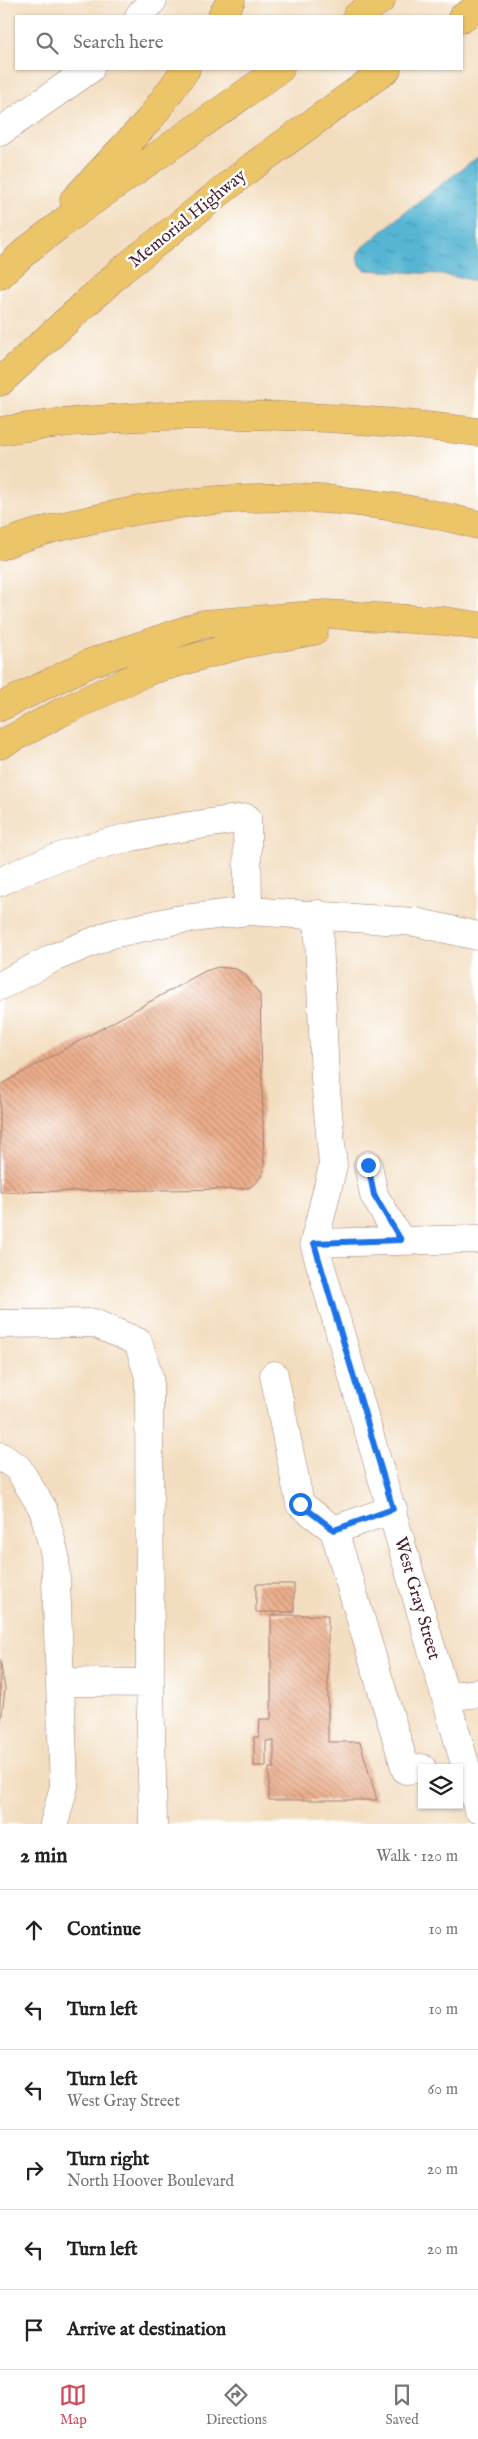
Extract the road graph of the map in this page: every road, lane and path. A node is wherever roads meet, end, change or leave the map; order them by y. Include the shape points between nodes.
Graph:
1 (153, 0) edge
2 (231, 0) edge
3 (381, 0) edge
4 (478, 7) edge
5 (140, 15) edge
6 (223, 15) edge
7 (358, 15) edge
8 (463, 17) edge
9 (89, 70) edge
10 (185, 70) edge
11 (279, 70) edge
12 (386, 70) edge
13 (0, 132) edge
14 (26, 251) junction
15 (0, 275) edge
16 (0, 382) edge
17 (0, 431) edge
18 (478, 432) edge
19 (478, 525) edge
20 (0, 546) edge
21 (445, 621) junction
22 (478, 626) edge
23 (0, 707) edge
24 (0, 745) edge
25 (0, 882) edge
26 (248, 910) junction
27 (318, 914) junction
28 (478, 936) edge
29 (0, 986) edge
30 (368, 1165) dead end
31 (478, 1239) edge
32 (401, 1240) junction
33 (314, 1243) junction
34 (0, 1324) edge
35 (274, 1375) dead end
36 (0, 1456) edge
37 (393, 1509) junction
38 (334, 1530) junction
39 (60, 1682) junction
40 (150, 1682) junction
41 (478, 1692) edge
42 (446, 1697) junction
43 (465, 1764) joint
44 (418, 1768) edge
45 (478, 1809) edge
46 (54, 1824) edge
47 (153, 1824) edge

1 - 5 street
2 - 6 highway
3 - 7 highway
4 - 8 highway
9 - 13 street
10 - 14 highway via 150,119
11 - 14 highway
12 - 16 highway, Memorial Highway via 253,166 121,271
14 - 15 highway
17 - 18 highway via 118,417 242,413 402,422
19 - 20 highway via 389,505 321,498 249,497 121,513
21 - 22 highway
21 - 23 highway via 325,614 204,624 90,663
21 - 24 highway via 301,632 234,646 148,671
25 - 26 street via 81,848 177,827 247,818
26 - 27 street
26 - 29 street via 176,920 112,934 54,958
27 - 28 street via 415,922
27 - 33 street via 325,1079 333,1166
30 - 32 street via 374,1195
31 - 32 street
32 - 33 street
33 - 37 street, West Gray Street
34 - 40 street via 94,1323 138,1342 149,1377
35 - 38 street via 300,1504
36 - 39 street via 18,1468 43,1509 55,1555
37 - 38 street
37 - 42 street, West Gray Street
38 - 44 street via 406,1770
39 - 40 street
39 - 46 street via 64,1786
40 - 47 street
41 - 42 street
42 - 43 street, West Gray Street
43 - 45 street, West Gray Street

